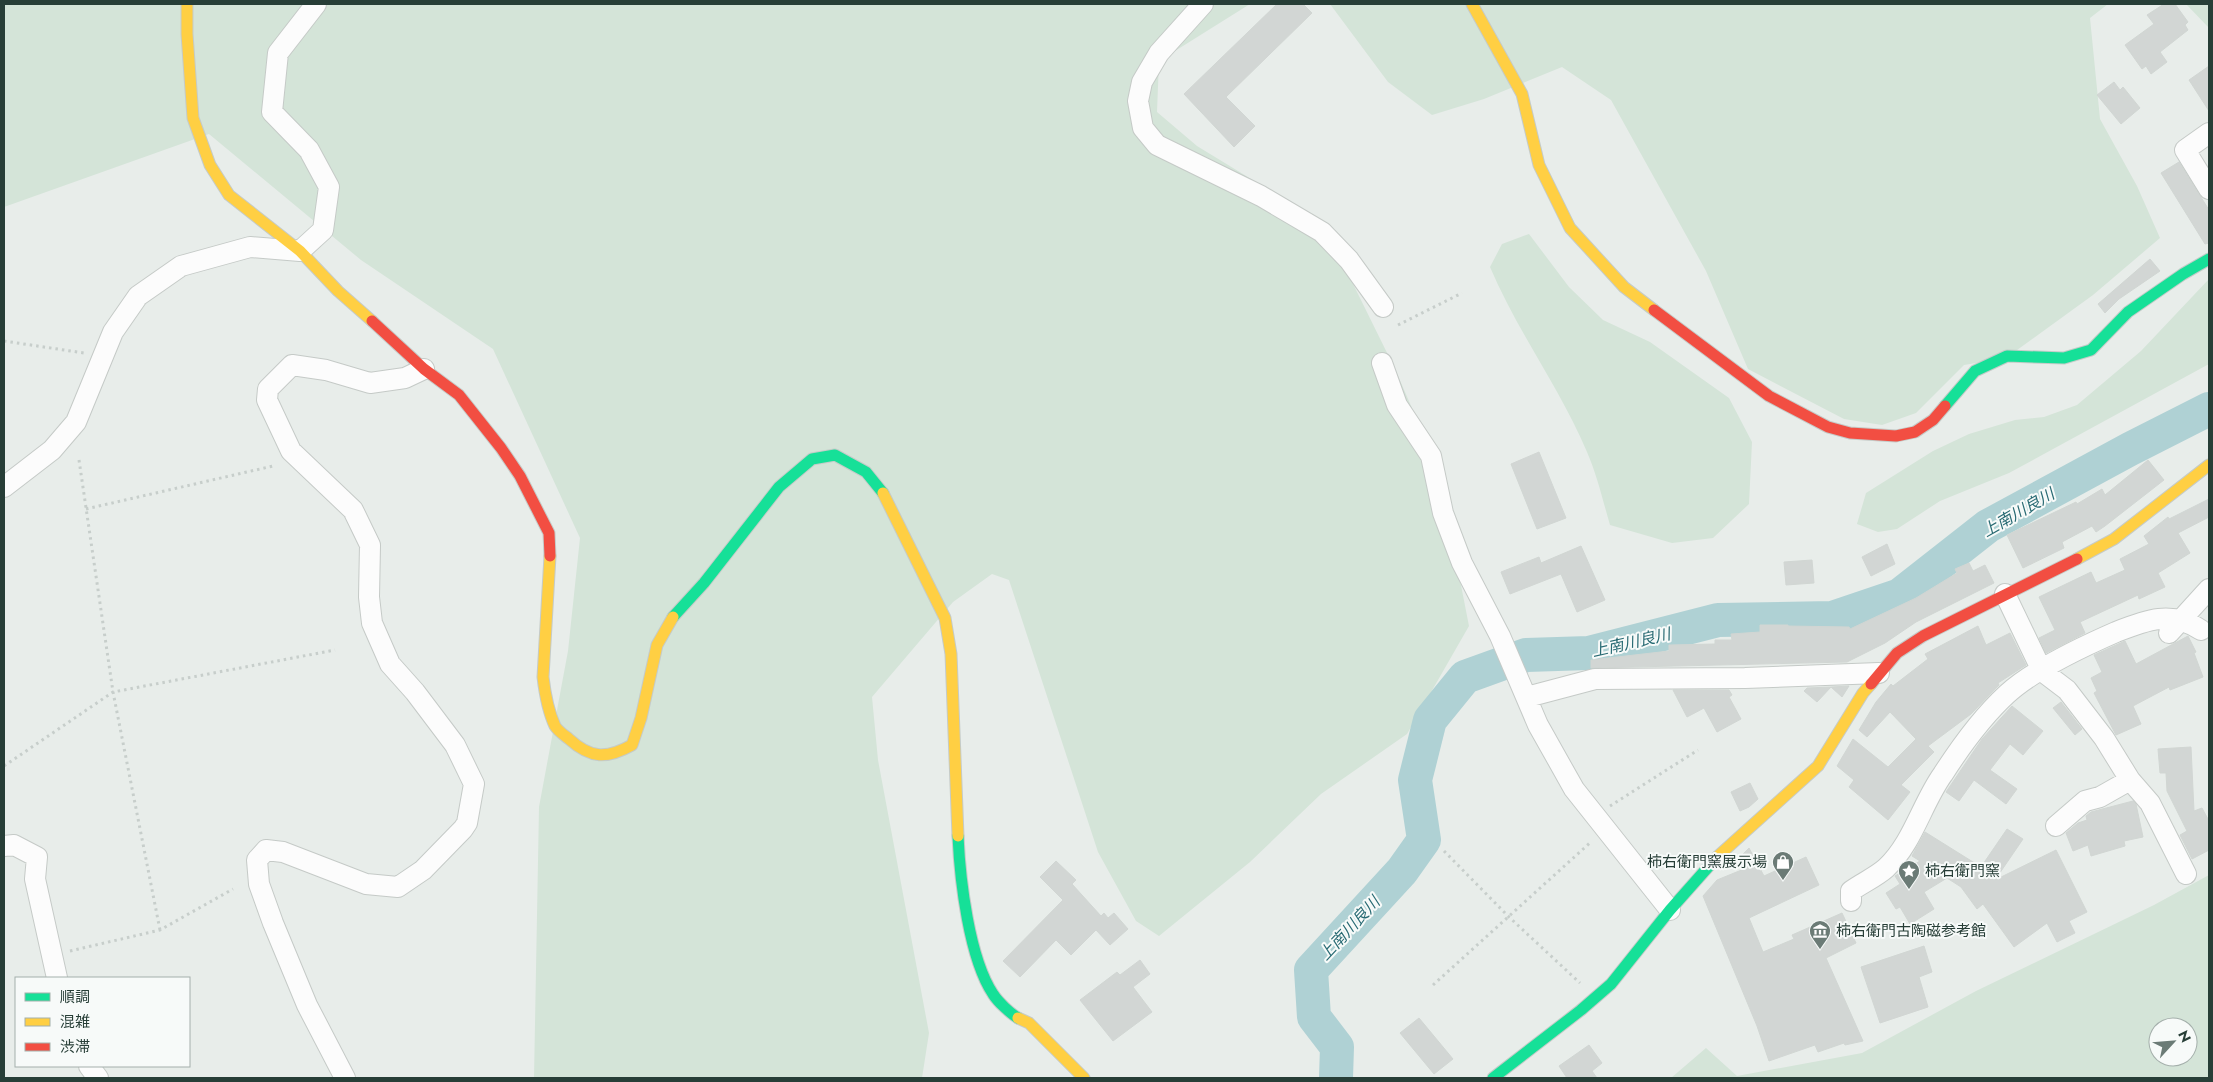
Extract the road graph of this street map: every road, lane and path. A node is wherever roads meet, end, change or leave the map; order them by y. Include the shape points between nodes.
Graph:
1 (187, 4) edge
2 (316, 4) edge
3 (1203, 4) edge
4 (1472, 4) edge
5 (2209, 133) edge
6 (2209, 189) edge
7 (300, 251) junction
8 (2209, 259) edge
9 (1462, 292) dead end
10 (1382, 307) dead end
11 (1398, 326) dead end
12 (4, 341) edge
13 (84, 353) dead end
14 (1382, 363) dead end
15 (424, 369) junction
16 (79, 460) dead end
17 (2209, 465) edge
18 (273, 466) dead end
19 (4, 488) edge
20 (86, 509) junction
21 (2209, 589) edge
22 (2005, 594) junction
23 (2175, 626) junction
24 (2202, 630) dead end
25 (334, 650) dead end
26 (2042, 671) junction
27 (1879, 673) junction
28 (113, 692) junction
29 (1527, 697) junction
30 (1698, 750) dead end
31 (4, 766) edge
32 (2130, 780) junction
33 (1601, 823) junction
34 (2056, 826) dead end
35 (4, 846) edge
36 (1444, 851) dead end
37 (2186, 874) dead end
38 (233, 889) dead end
39 (1852, 901) dead end
40 (1670, 910) junction
41 (1509, 916) junction
42 (160, 930) junction
43 (70, 951) dead end
44 (57, 977) edge
45 (1433, 985) dead end
46 (1583, 986) dead end
47 (91, 1067) edge
48 (98, 1078) edge
49 (345, 1078) edge
50 (1084, 1078) edge
51 (1493, 1078) edge

1 - 7 street via 193,118 210,165 229,195
2 - 7 street via 278,53 272,112 309,150 329,187 323,230
3 - 10 street via 1159,53 1142,82 1138,101 1143,128 1157,145 1261,196 1322,232 1350,260
4 - 8 street via 1522,94 1539,165 1570,228 1632,292 1769,396 1828,427 1850,433 1896,436 1915,432 1933,420 1975,371 2007,356 2064,358 2091,350 2128,312
5 - 6 street via 2185,150
7 - 15 street via 338,291
7 - 19 street via 250,247 181,266 138,296 113,332 76,422 52,450
9 - 11 path
12 - 13 path
14 - 29 street via 1398,405 1431,456 1443,513 1462,563
15 - 49 street via 405,378 370,383 326,370 292,366 268,389 267,400 290,451 353,510 370,546 372,623 390,664 456,745 474,784 468,823 423,870 398,887 366,884 283,852 266,850 258,860 259,884 273,923 307,1005
15 - 50 street via 458,396 501,448 520,476 549,533 551,568 543,677 545,696 556,728 581,750 604,756 632,745 657,646 676,612 704,583 780,486 812,459 835,455 866,472 884,493 945,618 951,654 960,874 977,961 993,994 1016,1017 1029,1023
16 - 20 path
17 - 22 street via 2114,539
18 - 20 path
20 - 28 path
21 - 23 street
22 - 26 street
22 - 27 street via 1923,636 1897,653
23 - 24 street
23 - 26 street via 2169,617 2140,622 2091,643
25 - 28 path
26 - 32 street via 2067,690 2086,712
26 - 39 street via 2007,694 1990,712 1942,775 1903,846 1886,868 1851,891
27 - 29 street via 1595,679
27 - 40 street via 1818,766 1715,858
28 - 31 path
28 - 42 path
29 - 33 street via 1538,725 1574,789
30 - 33 path
32 - 34 street via 2100,797 2084,801
32 - 37 street via 2150,804
33 - 40 street
33 - 41 path
35 - 44 street via 14,845 37,856 35,880
36 - 41 path
38 - 42 path
40 - 51 street via 1611,984
41 - 45 path
41 - 46 path
42 - 43 path
47 - 48 street

